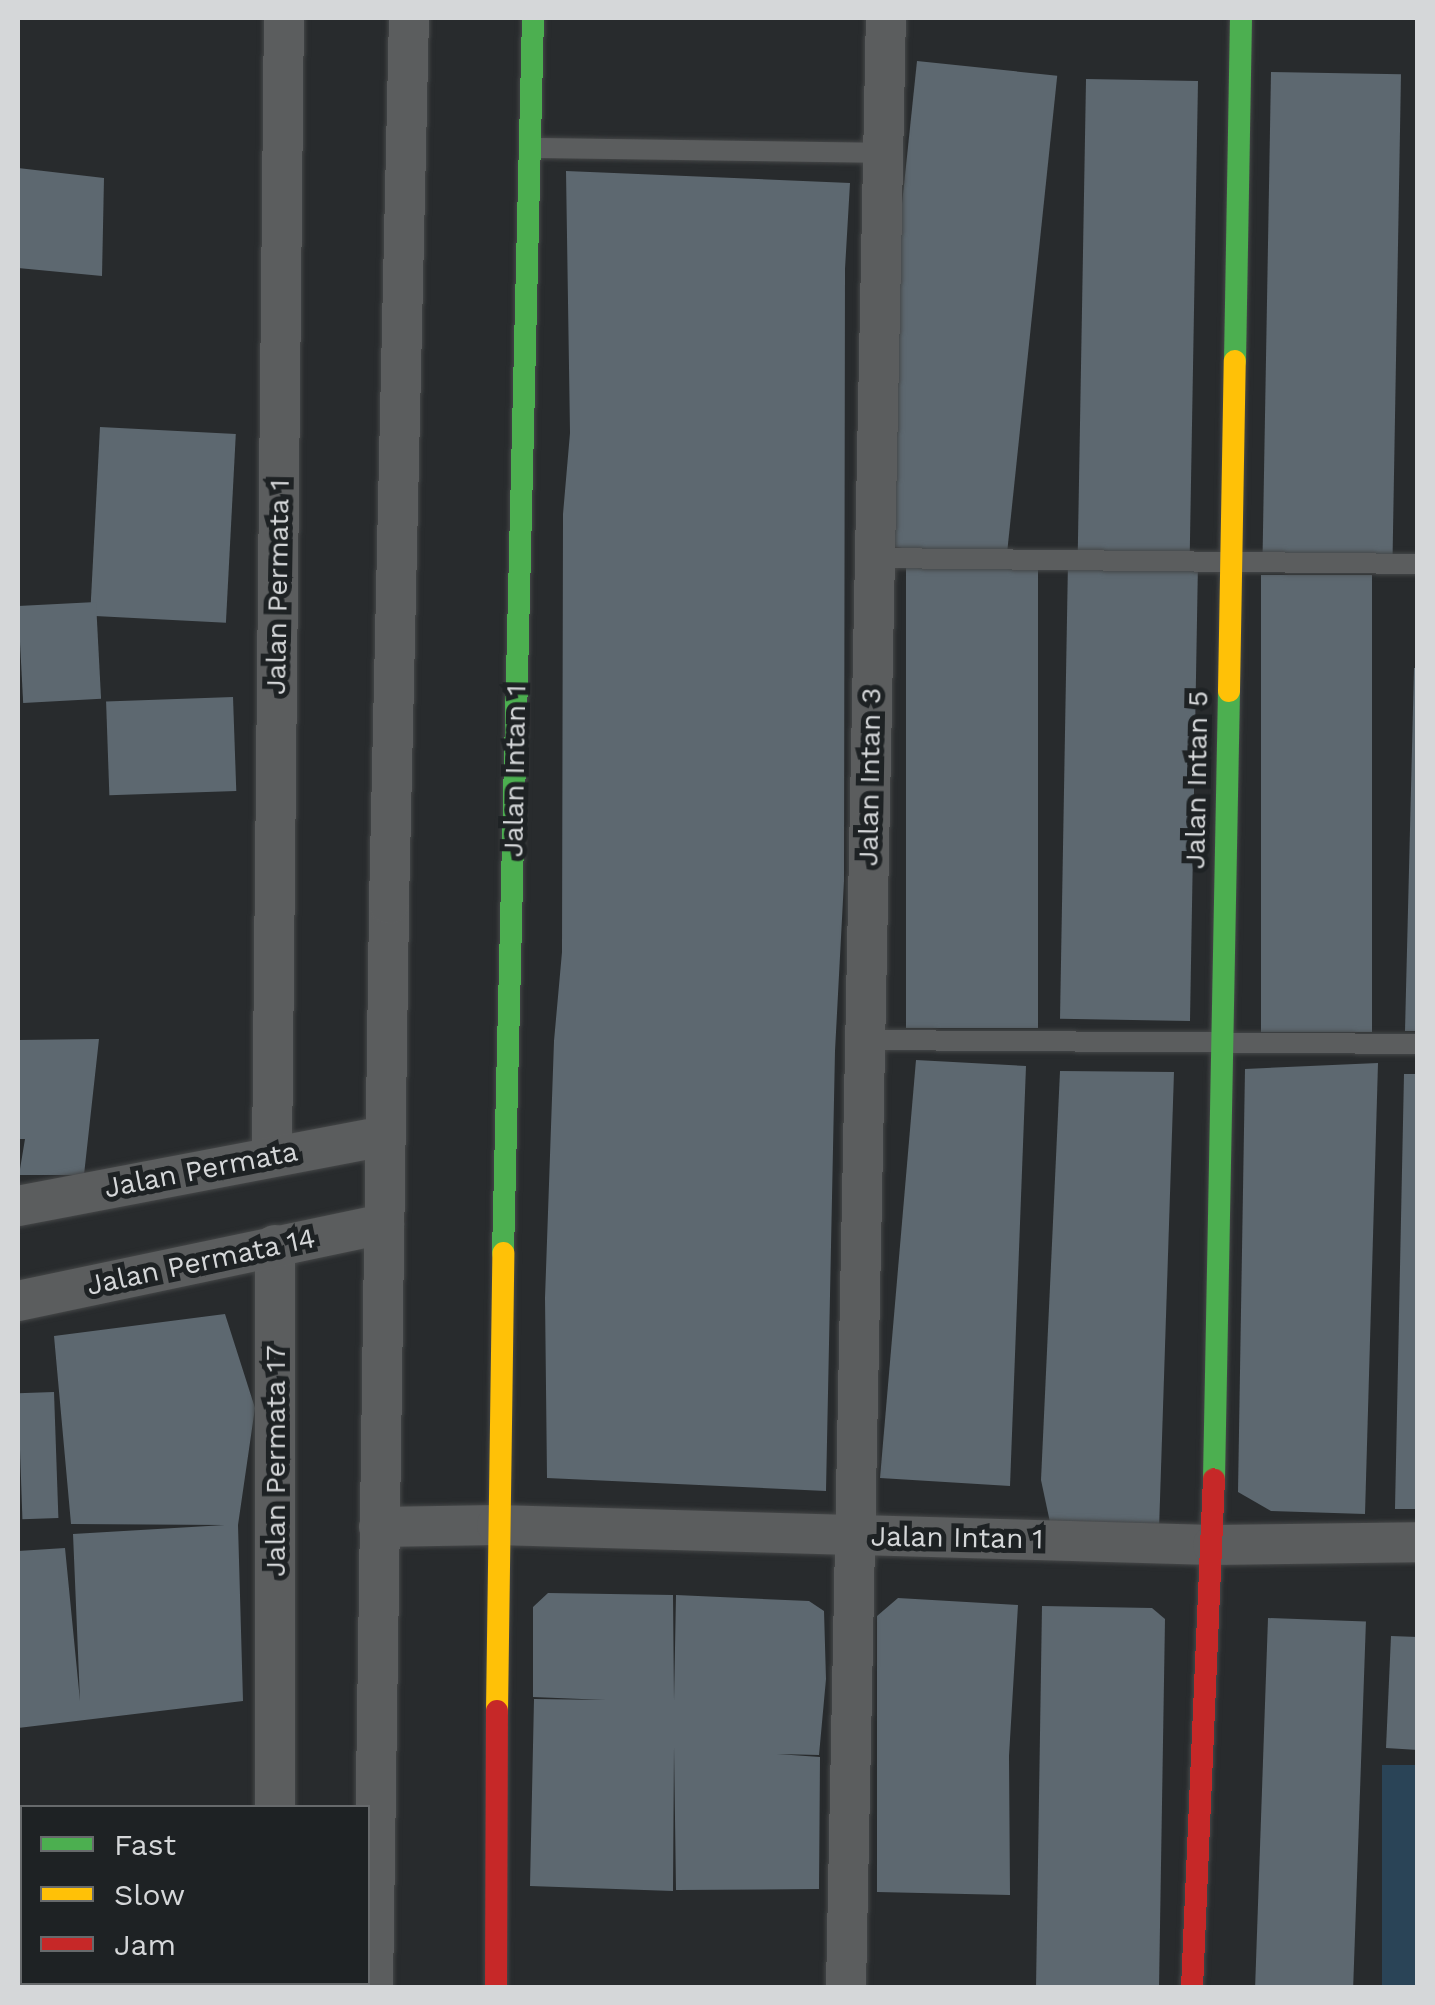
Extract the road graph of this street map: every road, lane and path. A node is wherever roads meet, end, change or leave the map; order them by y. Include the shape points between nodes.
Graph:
1 (284, 18) edge
2 (408, 18) edge
3 (533, 18) edge
4 (886, 18) edge
5 (1241, 18) edge
6 (530, 148) junction
7 (884, 154) junction
8 (875, 558) junction
9 (1231, 562) junction
10 (1418, 564) edge
11 (865, 1040) junction
12 (1222, 1041) junction
13 (1418, 1044) edge
14 (386, 1136) junction
15 (272, 1156) junction
16 (18, 1206) edge
17 (384, 1224) junction
18 (275, 1245) junction
19 (18, 1301) edge
20 (497, 1525) junction
21 (380, 1527) junction
22 (854, 1536) junction
23 (1418, 1542) edge
24 (1212, 1544) junction
25 (276, 1805) edge
26 (373, 1988) edge
27 (496, 1988) edge
28 (846, 1988) edge
29 (1192, 1988) edge

1 - 15 street, Jalan Permata 1
2 - 14 street
3 - 6 street, Jalan Intan 1
4 - 7 street, Jalan Intan 3
5 - 9 street, Jalan Intan 5
6 - 7 lane
6 - 20 street, Jalan Intan 1
7 - 8 street, Jalan Intan 3
8 - 9 lane
8 - 11 street, Jalan Intan 3
9 - 10 lane
9 - 12 street, Jalan Intan 5
11 - 12 lane
11 - 22 street, Jalan Intan 3
12 - 13 lane
12 - 24 street, Jalan Intan 5
14 - 15 street, Jalan Permata
14 - 17 street
15 - 16 street, Jalan Permata
17 - 18 street, Jalan Permata 14
17 - 21 street
18 - 19 street, Jalan Permata 14
18 - 25 street, Jalan Permata 17
20 - 21 street, Jalan Intan 1
20 - 22 street, Jalan Intan 1
20 - 27 street, Jalan Intan 1
21 - 26 street
22 - 24 street, Jalan Intan 1
22 - 28 street, Jalan Intan 3
23 - 24 street, Jalan Intan 1
24 - 29 street, Jalan Intan 5

